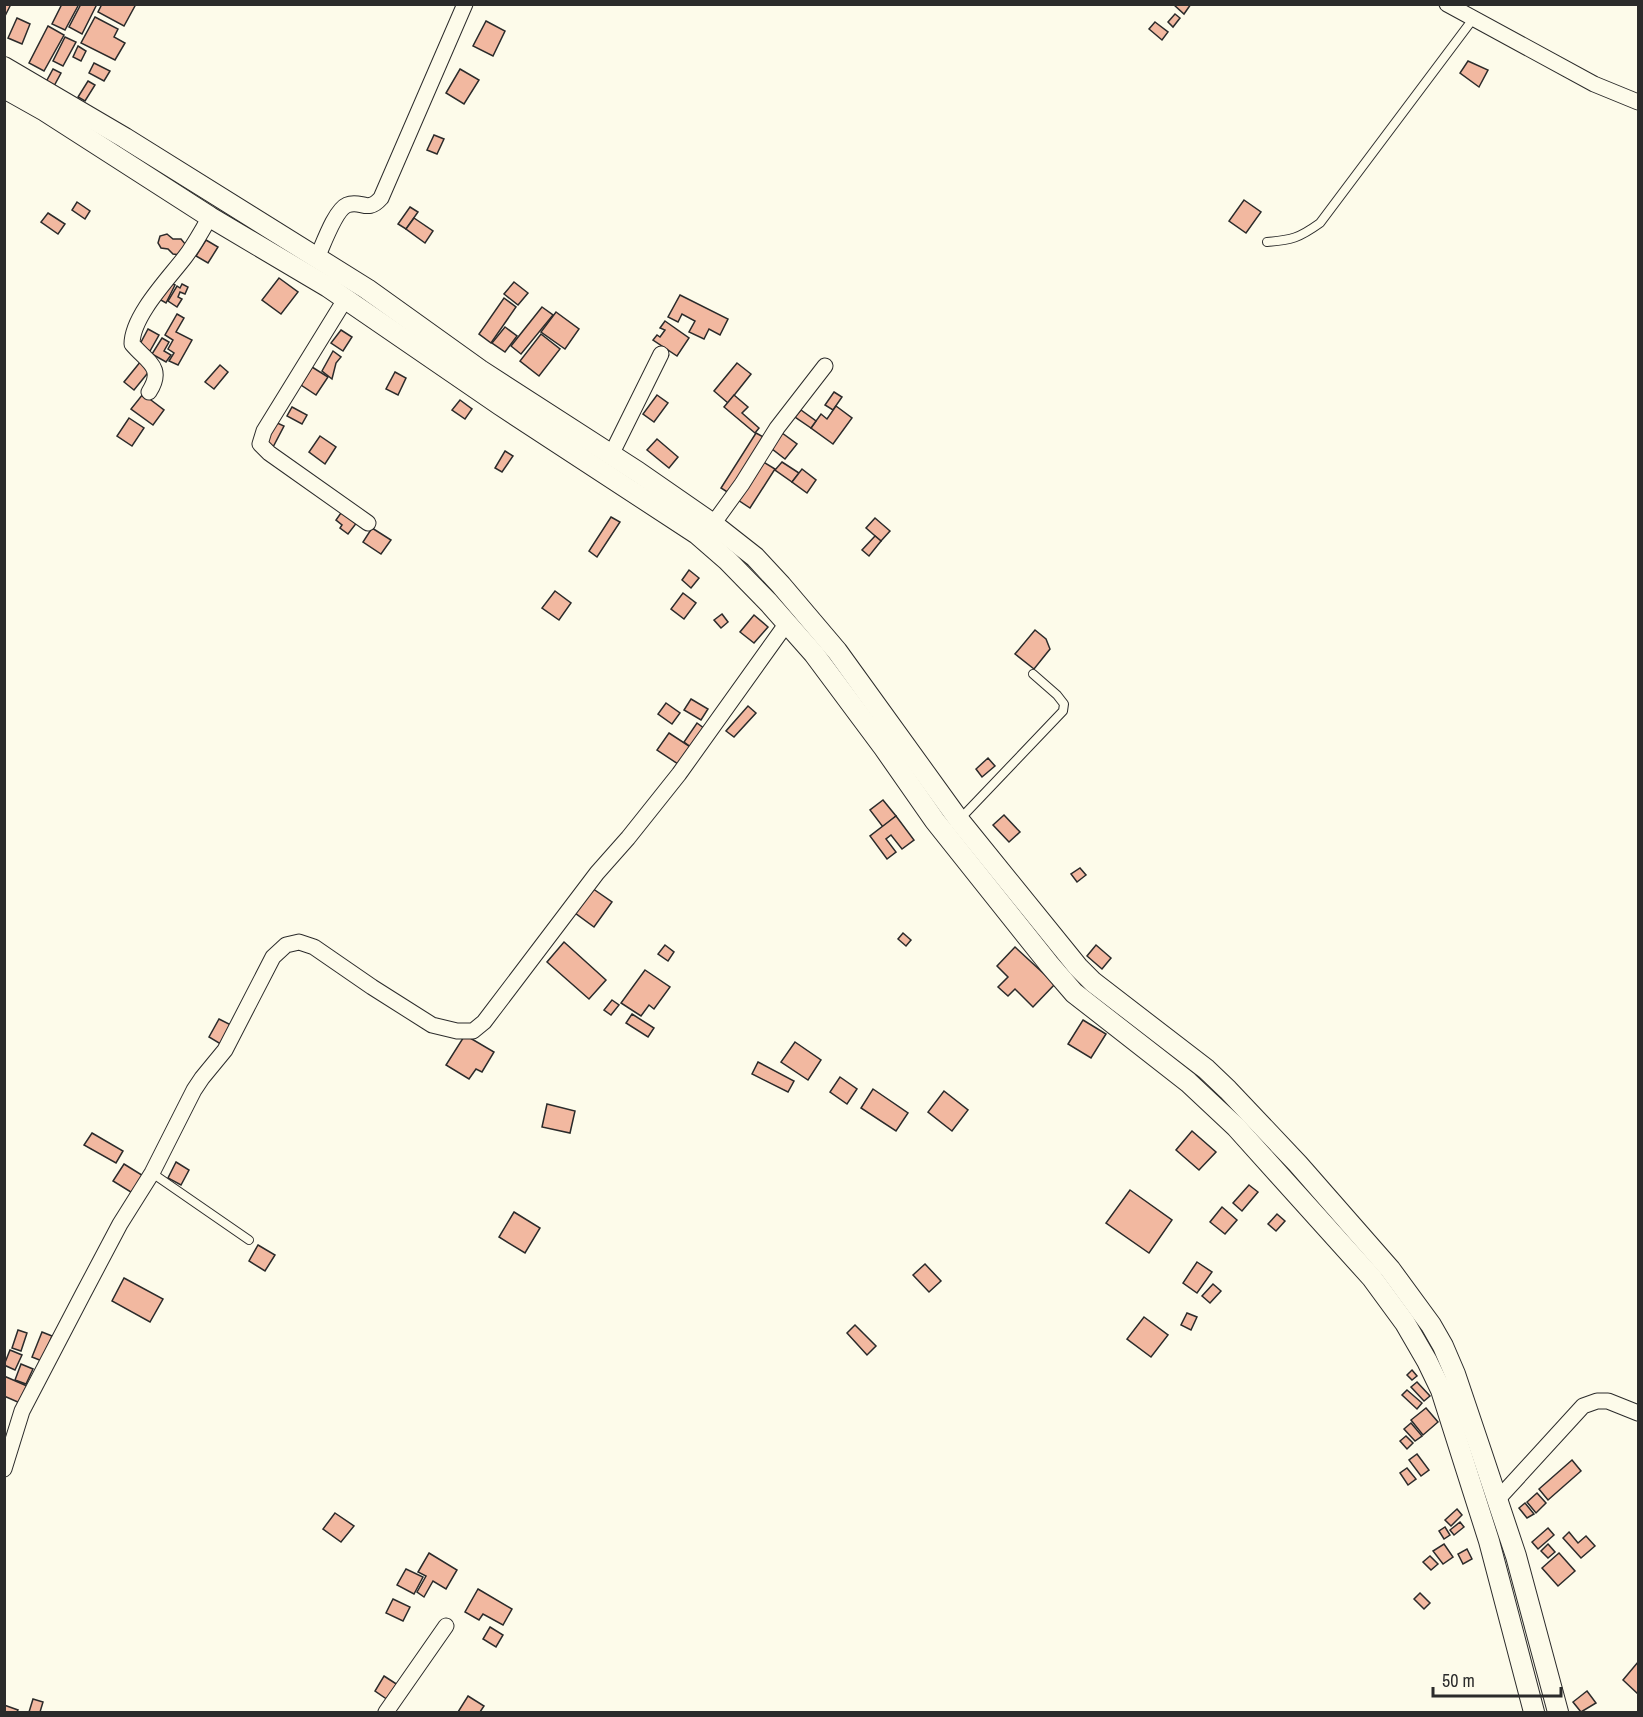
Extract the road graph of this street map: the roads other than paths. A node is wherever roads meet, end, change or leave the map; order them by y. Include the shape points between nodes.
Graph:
1 (465, 4) edge
2 (1447, 4) edge
3 (1473, 19) junction
4 (4, 67) edge
5 (4, 88) edge
6 (1638, 102) edge
7 (210, 217) junction
8 (1267, 242) dead end
9 (317, 258) junction
10 (345, 298) junction
11 (661, 354) dead end
12 (825, 366) dead end
13 (149, 392) dead end
14 (611, 455) junction
15 (368, 523) dead end
16 (713, 524) junction
17 (787, 623) junction
18 (1033, 674) dead end
19 (959, 820) junction
20 (152, 1173) junction
21 (249, 1240) dead end
22 (1638, 1413) edge
23 (4, 1469) edge
24 (1497, 1500) junction
25 (446, 1626) dead end
26 (386, 1713) edge
27 (1534, 1713) edge
28 (1558, 1713) edge

1 - 9 street via 381,198 367,207 345,205
2 - 3 street
3 - 6 street via 1594,84
3 - 8 lane via 1320,223 1303,235
4 - 9 street
5 - 7 street
7 - 10 street
7 - 13 street via 187,255 159,287 132,336 132,344 154,367 155,383
9 - 14 street
10 - 15 street via 264,431 260,444
10 - 17 street via 697,534
11 - 14 street
12 - 16 street via 782,421
14 - 16 street
16 - 19 street via 755,557 818,628
17 - 20 street via 679,774 579,896 484,1022 473,1031 432,1025 314,947 299,942 286,945 273,957 225,1050 194,1090
17 - 27 street via 936,820 1074,993 1188,1082 1236,1127 1372,1278 1405,1323 1441,1390 1489,1541
18 - 19 lane via 1057,695 1064,704 1063,711
19 - 24 street via 1078,967 1206,1069 1298,1164 1390,1269 1443,1346
20 - 21 lane
20 - 23 street via 120,1224 22,1412
22 - 24 street via 1608,1401 1583,1406
24 - 28 street
25 - 26 street

